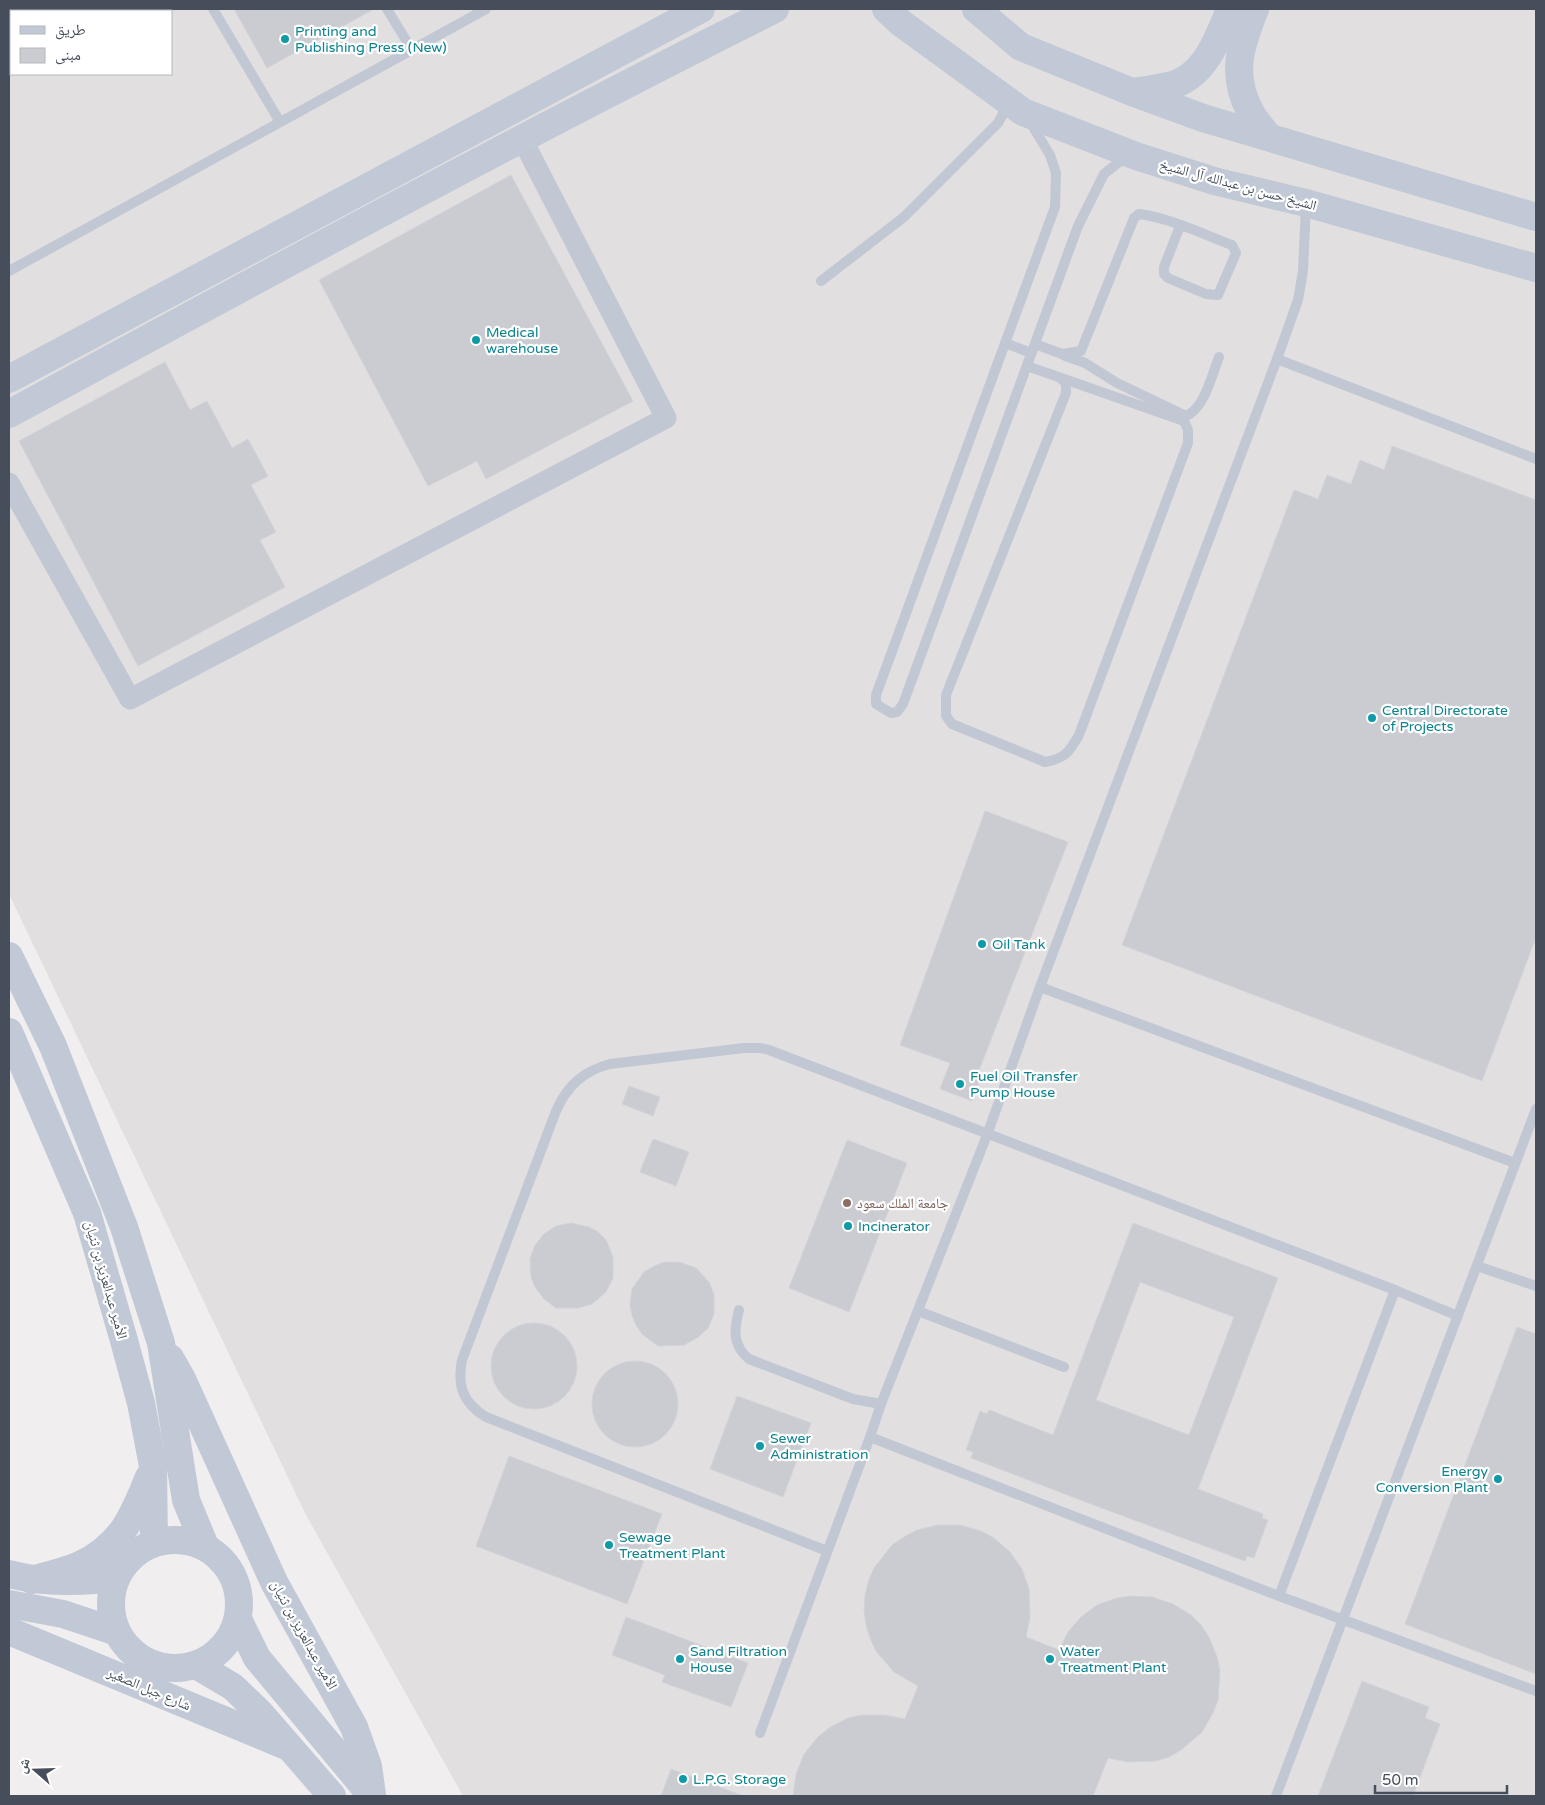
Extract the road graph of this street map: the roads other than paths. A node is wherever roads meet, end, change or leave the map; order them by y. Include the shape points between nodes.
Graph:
1 (213, 9) edge
2 (387, 9) edge
3 (486, 9) edge
4 (701, 9) edge
5 (775, 9) edge
6 (886, 9) edge
7 (976, 9) edge
8 (1230, 9) edge
9 (1255, 9) edge
10 (629, 48) junction
11 (412, 50) junction
12 (643, 74) junction
13 (1132, 92) junction
14 (1016, 107) junction
15 (280, 122) junction
16 (1268, 136) junction
17 (522, 139) junction
18 (1136, 156) junction
19 (1306, 203) junction
20 (1536, 216) edge
21 (1180, 226) junction
22 (1536, 268) edge
23 (9, 271) edge
24 (201, 274) junction
25 (820, 281) dead end
26 (216, 302) junction
27 (1005, 343) junction
28 (1033, 349) junction
29 (1062, 354) junction
30 (1219, 357) dead end
31 (1277, 359) junction
32 (1027, 366) junction
33 (1059, 377) junction
34 (9, 379) edge
35 (9, 414) edge
36 (1536, 459) edge
37 (9, 483) edge
38 (9, 956) edge
39 (1040, 987) junction
40 (9, 1032) edge
41 (1536, 1109) edge
42 (988, 1136) junction
43 (1515, 1163) junction
44 (1477, 1266) junction
45 (1536, 1286) edge
46 (1395, 1290) junction
47 (739, 1310) dead end
48 (918, 1310) junction
49 (1458, 1316) junction
50 (161, 1343) junction
51 (1064, 1367) dead end
52 (881, 1404) junction
53 (870, 1437) junction
54 (153, 1466) junction
55 (154, 1542) junction
56 (205, 1546) junction
57 (827, 1551) junction
58 (20, 1577) edge
59 (115, 1580) junction
60 (1279, 1596) junction
61 (9, 1604) edge
62 (238, 1619) junction
63 (1343, 1620) junction
64 (9, 1631) edge
65 (117, 1632) junction
66 (196, 1665) junction
67 (1536, 1691) edge
68 (760, 1733) dead end
69 (289, 1747) junction
70 (332, 1796) edge
71 (372, 1796) edge
72 (1276, 1796) edge

1 - 15 lane
2 - 11 lane
3 - 11 lane
4 - 10 street
5 - 12 street
6 - 14 street, الشيخ حسن بن عبدالله آل الشيخ
7 - 13 street via 1020,47
8 - 13 street via 1218,38 1193,73 1174,84
9 - 16 street via 1240,48 1242,92 1250,112
10 - 12 street
10 - 24 street
11 - 15 lane
12 - 17 street
13 - 16 street via 1204,118
14 - 18 street, الشيخ حسن بن عبدالله آل الشيخ
14 - 25 lane via 904,217
14 - 27 lane via 1050,155 1056,172 1055,207
15 - 23 lane
16 - 20 street
17 - 26 street
17 - 37 street via 666,418 130,699
18 - 19 street, الشيخ حسن بن عبدالله آل الشيخ via 1214,181
18 - 28 lane via 1120,162 1104,174 1078,226
19 - 22 street, الشيخ حسن بن عبدالله آل الشيخ
19 - 31 lane via 1303,271 1298,300
21 - 21 lane via 1232,245 1236,253 1218,295 1206,294 1164,274
21 - 29 lane via 1139,214 1134,218 1081,351
24 - 26 street
24 - 34 street
26 - 35 street
27 - 28 lane
27 - 32 lane via 876,695 876,704 891,712 897,712 903,704
28 - 29 lane
28 - 32 lane
29 - 30 lane via 1186,416 1200,404
31 - 36 lane
31 - 39 lane
32 - 33 lane
33 - 33 lane via 1066,383 1066,393 946,695 946,716 952,724 1045,762 1060,759 1079,735 1188,442 1184,421
38 - 50 street, الأمير عبدالعزيز بن ثنيان via 53,1046 124,1227
39 - 42 lane
39 - 43 lane
40 - 54 street, الأمير عبدالعزيز بن ثنيان via 87,1213 141,1403
41 - 43 lane
42 - 46 lane
42 - 48 lane
42 - 57 lane via 768,1050 752,1048 601,1066 575,1082 556,1111 462,1360 461,1387 468,1402 486,1417
43 - 44 lane
44 - 45 lane
44 - 49 lane
46 - 49 lane
46 - 60 lane
47 - 52 lane via 735,1338 749,1359 853,1398
48 - 51 lane
48 - 52 lane
49 - 63 lane
50 - 56 street, الأمير عبدالعزيز بن ثنيان via 186,1500
50 - 71 street, الأمير عبدالعزيز بن ثنيان via 182,1379 274,1582 354,1727 368,1766
52 - 53 lane
53 - 57 lane
53 - 60 lane
54 - 55 street, الأمير عبدالعزيز بن ثنيان
54 - 58 street via 138,1506 123,1532 104,1551 79,1566
55 - 56 street via 180,1538
55 - 59 street via 130,1556
56 - 62 street via 227,1564 238,1590
57 - 68 lane
58 - 59 street via 53,1582
59 - 65 street via 110,1606
60 - 63 lane
61 - 65 street via 63,1614
62 - 66 street via 229,1639 215,1654
62 - 71 street, الأمير عبدالعزيز بن ثنيان via 257,1658
63 - 67 lane
63 - 72 lane
64 - 69 street, شارع جبل الصغير
65 - 66 street via 130,1651 150,1664 173,1669
66 - 69 street, شارع جبل الصغير via 233,1687
69 - 70 street, شارع جبل الصغير

